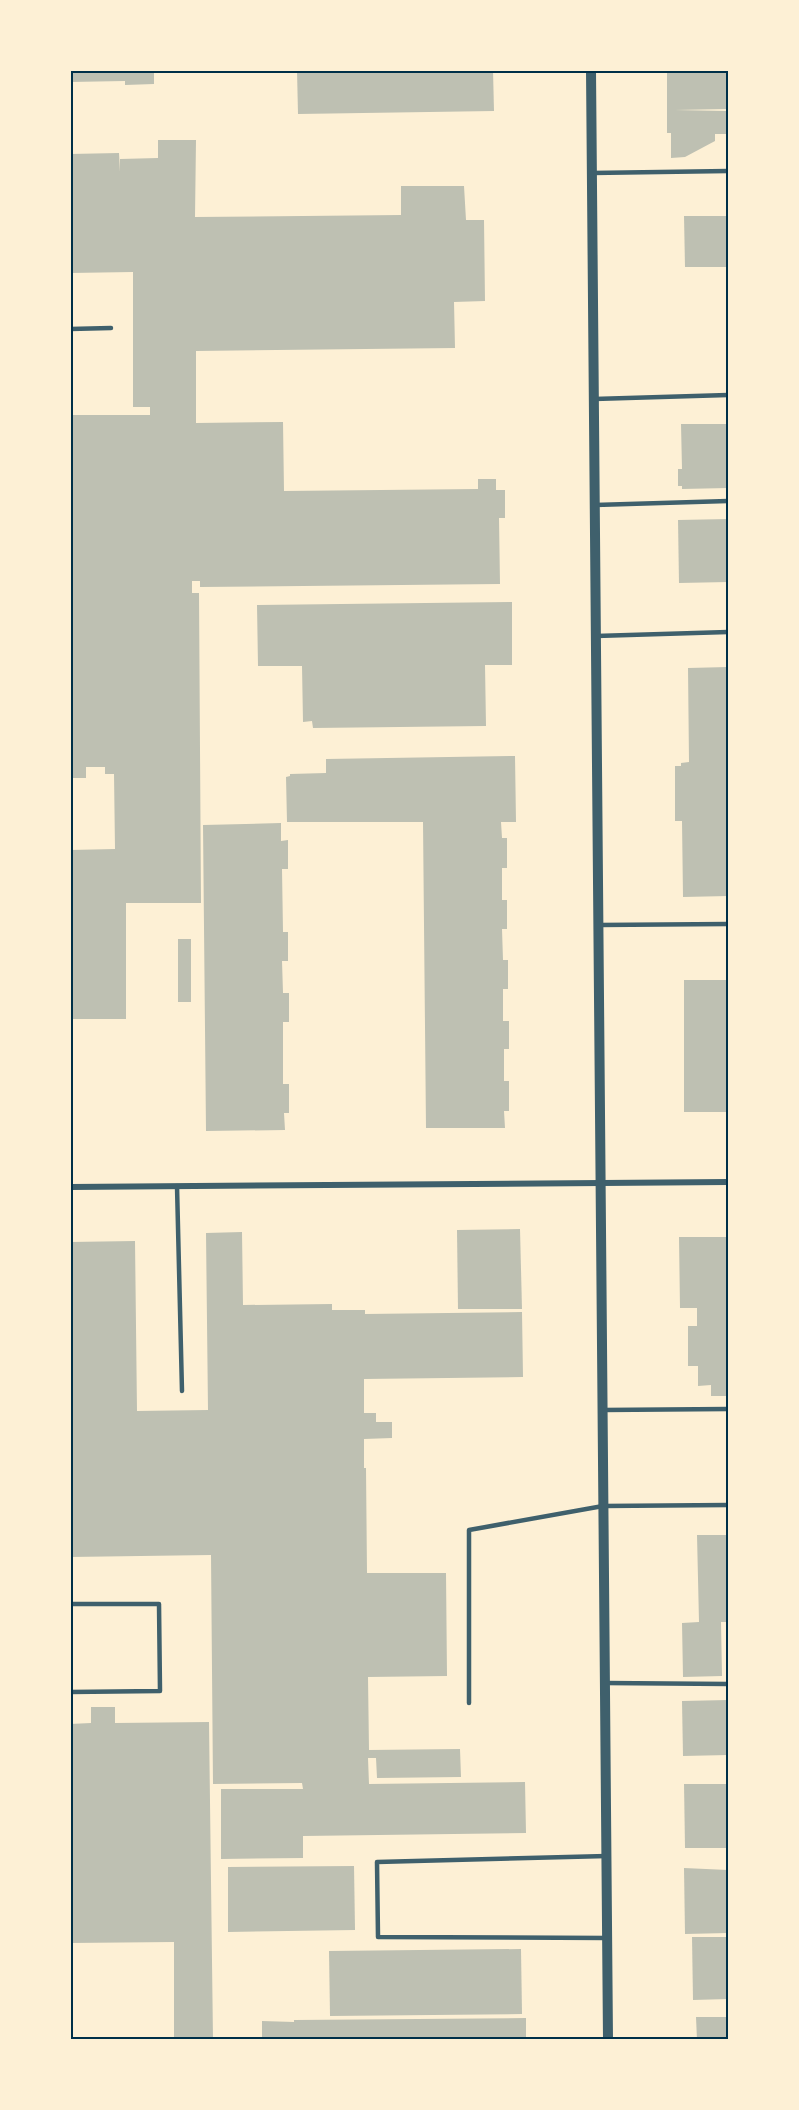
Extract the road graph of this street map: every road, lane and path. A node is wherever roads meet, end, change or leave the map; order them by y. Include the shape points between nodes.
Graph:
1 (591, 70) edge
2 (729, 171) edge
3 (592, 173) junction
4 (111, 328) dead end
5 (70, 329) edge
6 (729, 395) edge
7 (594, 399) junction
8 (729, 501) edge
9 (595, 505) junction
10 (729, 632) edge
11 (596, 636) junction
12 (729, 924) edge
13 (598, 925) junction
14 (729, 1182) edge
15 (601, 1183) junction
16 (177, 1186) junction
17 (70, 1187) edge
18 (182, 1391) dead end
19 (729, 1409) edge
20 (603, 1410) junction
21 (729, 1505) edge
22 (603, 1506) junction
23 (70, 1604) edge
24 (605, 1683) junction
25 (729, 1684) edge
26 (70, 1692) edge
27 (469, 1703) dead end
28 (607, 1856) junction
29 (607, 1938) junction
30 (608, 2040) edge

1 - 3 street
2 - 3 lane
3 - 7 street
4 - 5 lane
6 - 7 lane
7 - 9 street
8 - 9 lane
9 - 11 street
10 - 11 lane
11 - 13 street
12 - 13 lane
13 - 15 street
14 - 15 street
15 - 16 street
15 - 20 street
16 - 17 street
16 - 18 lane
19 - 20 lane
20 - 22 street
21 - 22 lane
22 - 24 street
22 - 27 lane via 469,1530
23 - 26 lane via 159,1604 160,1691
24 - 25 lane
24 - 28 street
28 - 29 street
28 - 29 lane via 377,1862 378,1937
29 - 30 street

